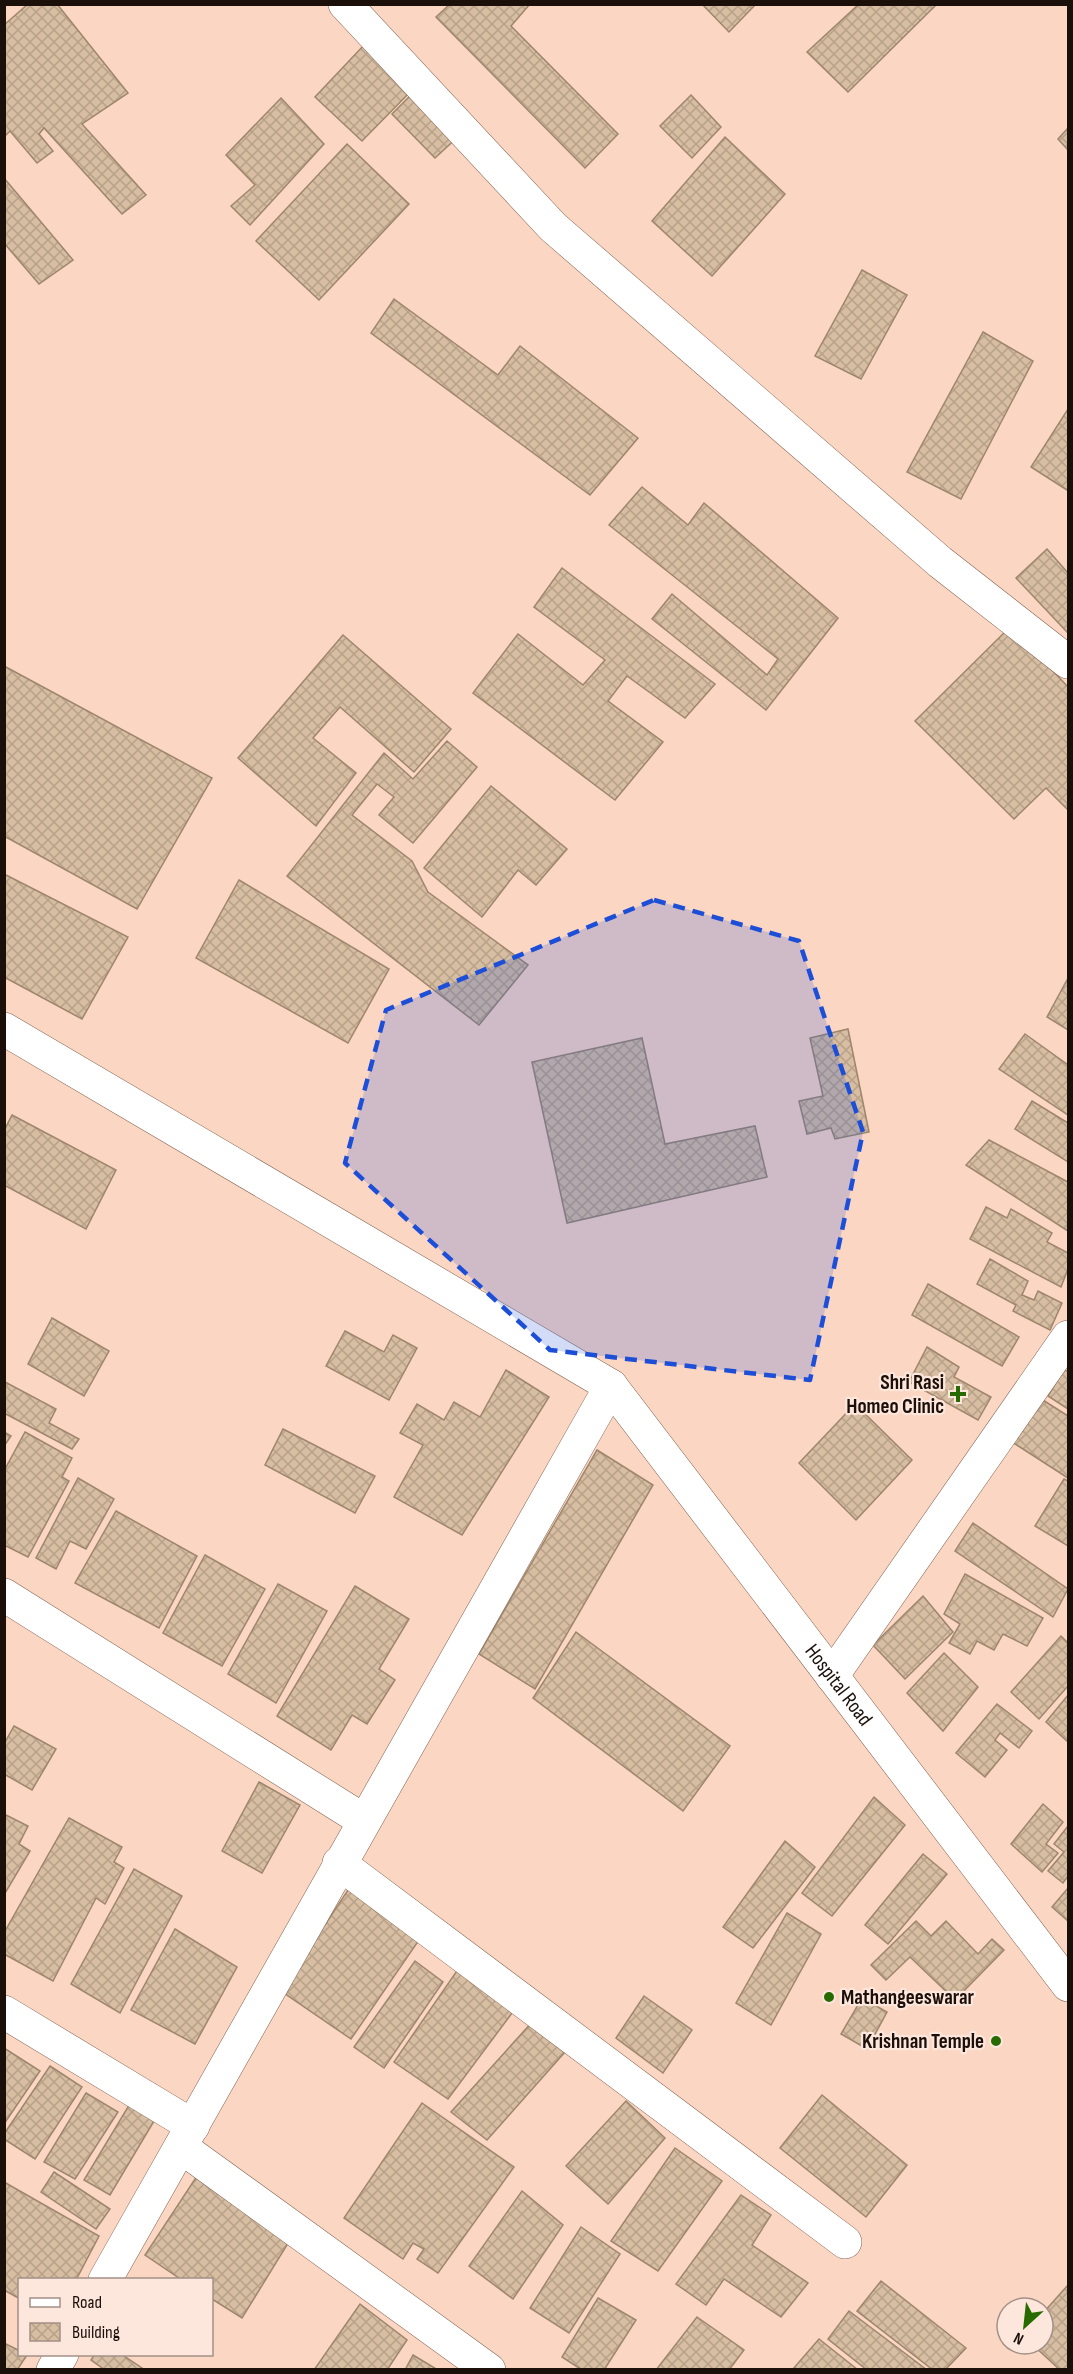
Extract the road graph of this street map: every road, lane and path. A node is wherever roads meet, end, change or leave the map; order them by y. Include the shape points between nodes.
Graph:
1 (345, 4) edge
2 (1068, 662) edge
3 (4, 1029) edge
4 (1068, 1337) edge
5 (611, 1386) junction
6 (4, 1595) edge
7 (832, 1676) junction
8 (363, 1821) junction
9 (339, 1863) junction
10 (1068, 1984) edge
11 (4, 2012) edge
12 (187, 2136) junction
13 (845, 2242) dead end
14 (106, 2278) edge
15 (61, 2356) edge
16 (53, 2370) edge
17 (489, 2370) edge

1 - 2 street via 553,227 940,562
3 - 5 street
4 - 7 street
5 - 7 street, Hospital Road
5 - 8 street
6 - 8 street
7 - 10 street, Hospital Road
8 - 9 street
9 - 12 street
9 - 13 street
11 - 12 street
12 - 14 street
12 - 17 street
15 - 16 street

